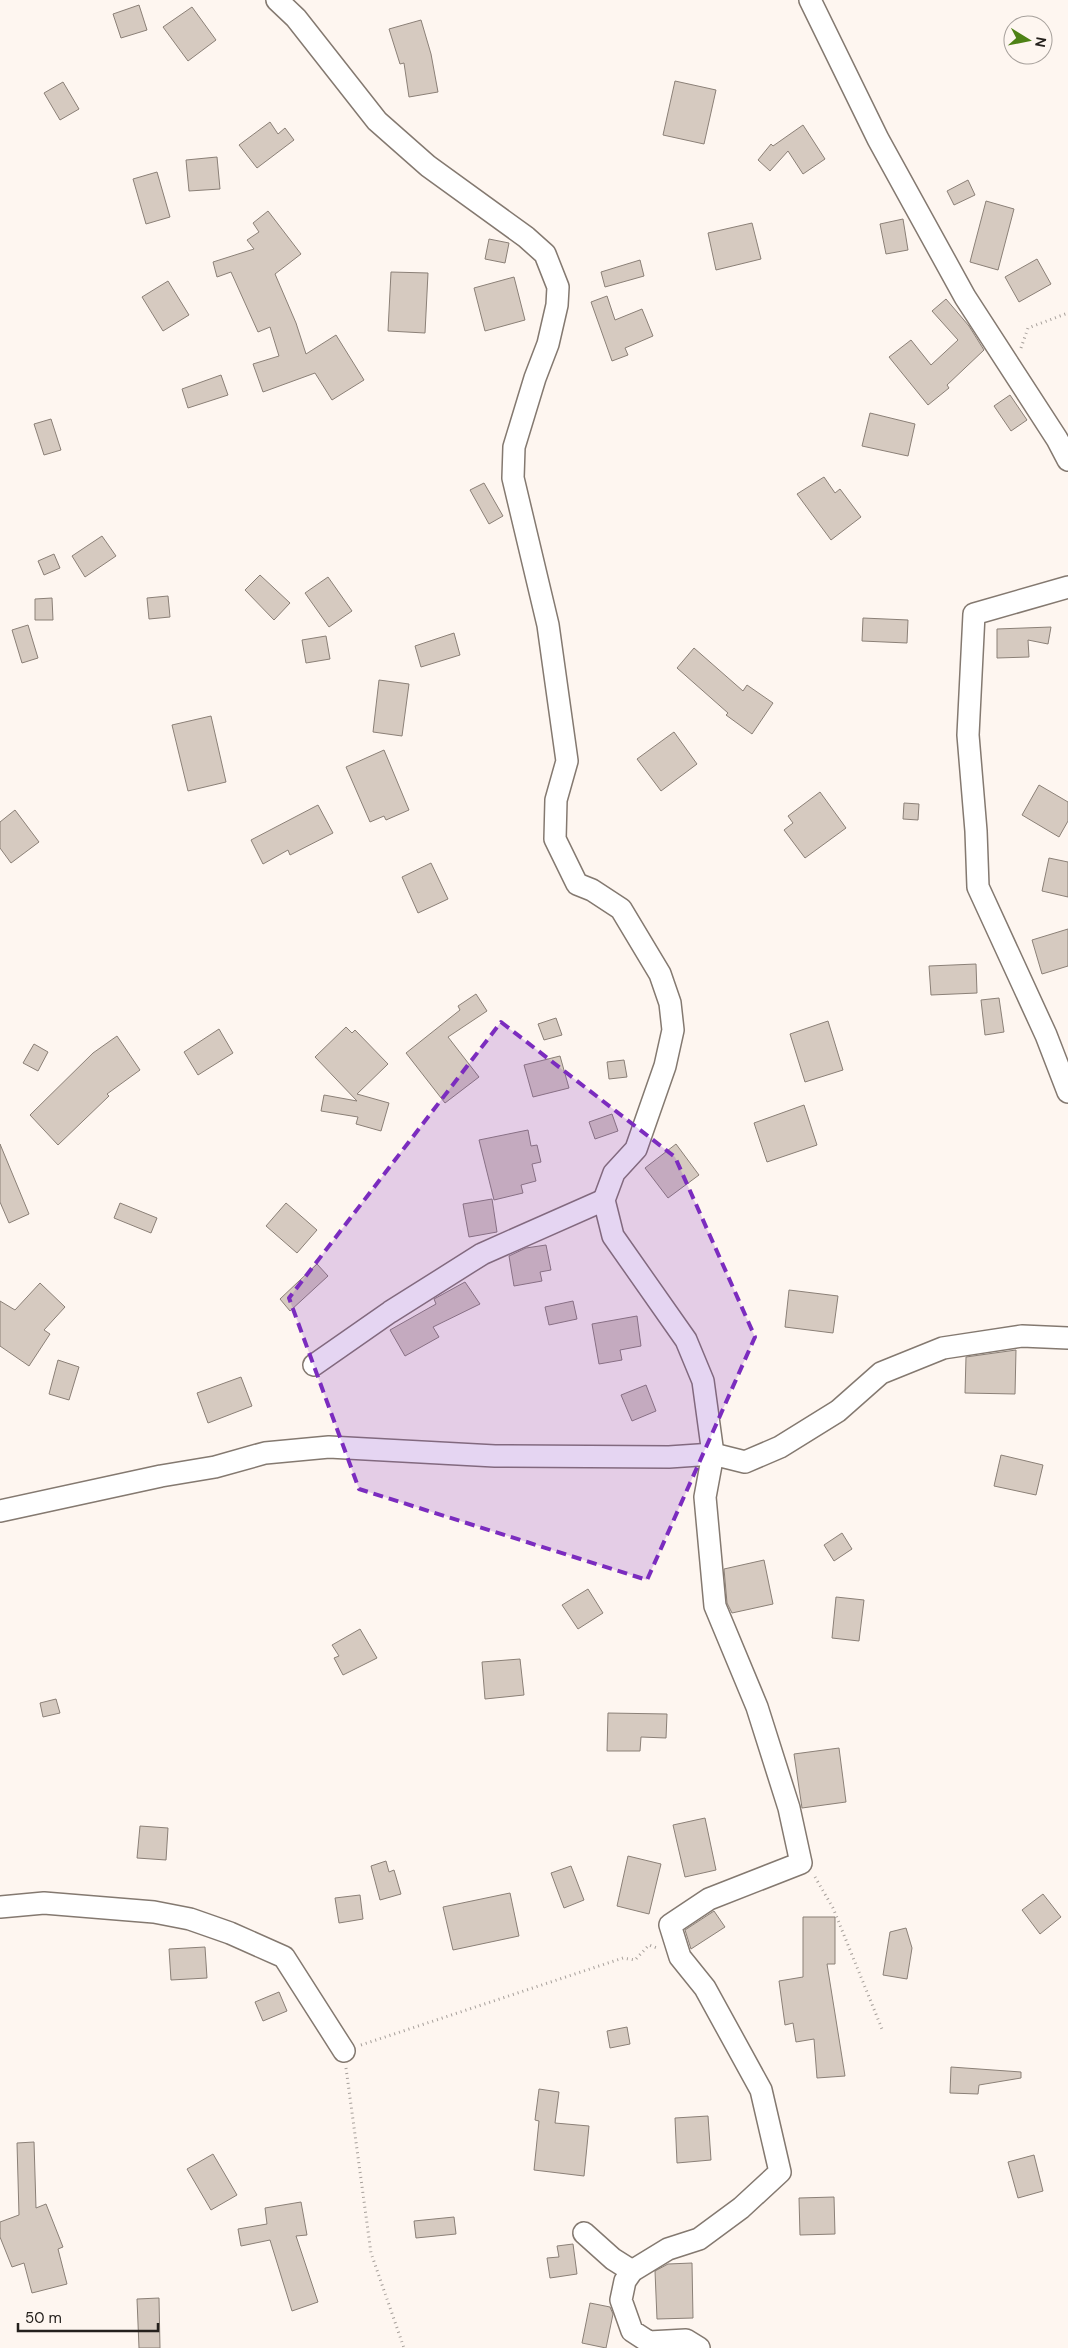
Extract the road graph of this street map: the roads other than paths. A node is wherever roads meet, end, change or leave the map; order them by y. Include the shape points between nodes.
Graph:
1 (277, 0) edge
2 (810, 0) edge
3 (1068, 460) edge
4 (1068, 587) edge
5 (1068, 1092) edge
6 (604, 1200) junction
7 (1068, 1338) edge
8 (314, 1365) dead end
9 (713, 1454) junction
10 (0, 1511) edge
11 (0, 1907) edge
12 (344, 2051) road end
13 (584, 2234) dead end
14 (632, 2271) junction
15 (699, 2348) edge

1 - 6 street via 296,18 378,121 428,166 545,254 558,287 548,344 534,378 514,447 513,478 548,625 567,761 556,800 555,839 577,884 621,909 660,974 670,1003 673,1030 665,1066 636,1148 614,1173
2 - 3 street via 883,147 965,297 1058,439
4 - 5 street via 974,614 968,736 978,887
6 - 8 street via 482,1254
6 - 9 street via 613,1236 686,1340 703,1381
7 - 9 street via 1022,1336 942,1348 881,1373 838,1412 780,1447 745,1462
9 - 10 street via 669,1457 495,1456 329,1447 265,1453 215,1467
9 - 14 street via 705,1497 715,1606 757,1707 790,1808 801,1863 709,1899 670,1925 680,1957 705,1988 761,2090 780,2172 741,2208 699,2239 668,2248
11 - 12 street via 44,1903 154,1912 190,1919 230,1933 284,1957
13 - 14 street
14 - 15 street via 625,2281 622,2300 632,2331 649,2342 686,2340

